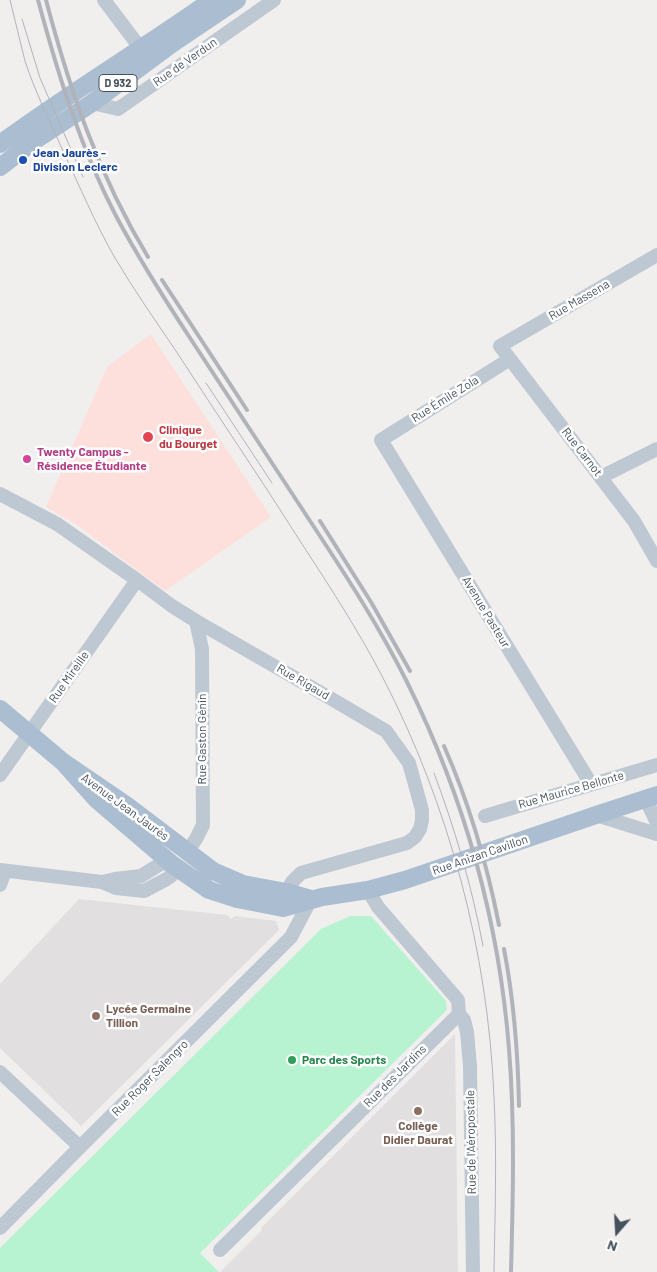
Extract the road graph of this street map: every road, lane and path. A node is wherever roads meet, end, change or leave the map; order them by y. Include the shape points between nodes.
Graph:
1 (104, 0) edge
2 (212, 0) edge
3 (237, 0) edge
4 (274, 0) edge
5 (141, 49) junction
6 (92, 103) junction
7 (0, 144) edge
8 (0, 167) edge
9 (657, 255) edge
10 (500, 346) joint
11 (510, 359) junction
12 (380, 440) joint
13 (657, 449) edge
14 (602, 477) junction
15 (0, 494) edge
16 (657, 562) edge
17 (137, 580) junction
18 (196, 621) junction
19 (0, 709) edge
20 (29, 734) junction
21 (62, 762) junction
22 (657, 765) edge
23 (0, 775) edge
24 (591, 784) junction
25 (653, 798) edge
26 (596, 815) junction
27 (485, 816) dead end
28 (657, 823) edge
29 (657, 834) edge
30 (186, 852) junction
31 (173, 866) junction
32 (3, 871) edge
33 (0, 885) edge
34 (368, 890) junction
35 (286, 892) junction
36 (311, 899) junction
37 (459, 1014) junction
38 (0, 1072) edge
39 (80, 1147) junction
40 (0, 1228) edge
41 (220, 1250) dead end
42 (473, 1272) edge

1 - 5 street
2 - 5 main road, D 932
3 - 6 main road, D 932
4 - 6 street, Rue de Verdun via 118,109
5 - 7 main road, D 932
6 - 8 main road, D 932
9 - 10 street, Rue Massena
10 - 11 street, Rue Carnot
11 - 12 street, Rue Émile Zola
11 - 14 street, Rue Carnot
12 - 24 street, Avenue Pasteur
13 - 14 street
14 - 16 street, Rue Carnot via 634,521
15 - 17 street, Rue Rigaud via 57,524
17 - 18 street, Rue Rigaud
17 - 20 street, Rue Mireille
18 - 30 street, Rue Gaston Génin via 202,650 203,825
18 - 35 street, Rue Rigaud via 386,731 409,763 422,810 420,829 415,837 407,843 301,873
19 - 20 main road, Avenue Jean Jaurès
20 - 21 main road, Avenue Jean Jaurès
20 - 23 street, Rue Mireille
21 - 30 main road, Avenue Jean Jaurès via 126,805
21 - 31 main road, Avenue Jean Jaurès via 97,800
22 - 24 street, Rue Maurice Bellonte
24 - 27 street, Rue Maurice Bellonte
25 - 26 main road, Rue Anizan Cavillon
25 - 28 street
26 - 29 street
26 - 34 main road, Rue Anizan Cavillon
30 - 31 main road
30 - 35 main road, Rue Anizan Cavillon via 213,872 243,884
31 - 32 street via 171,876 144,890
31 - 36 main road, Rue Anizan Cavillon via 209,890 237,899 283,908
32 - 33 street
34 - 36 main road, Rue Anizan Cavillon
34 - 37 street via 378,907 458,1000
35 - 36 main road, Rue Anizan Cavillon
36 - 39 street, Rue Roger Salengro via 291,937
37 - 41 street, Rue des Jardins
37 - 42 street, Rue de l'Aéropostale via 467,1032 470,1066
38 - 39 street
39 - 40 street, Rue Roger Salengro

